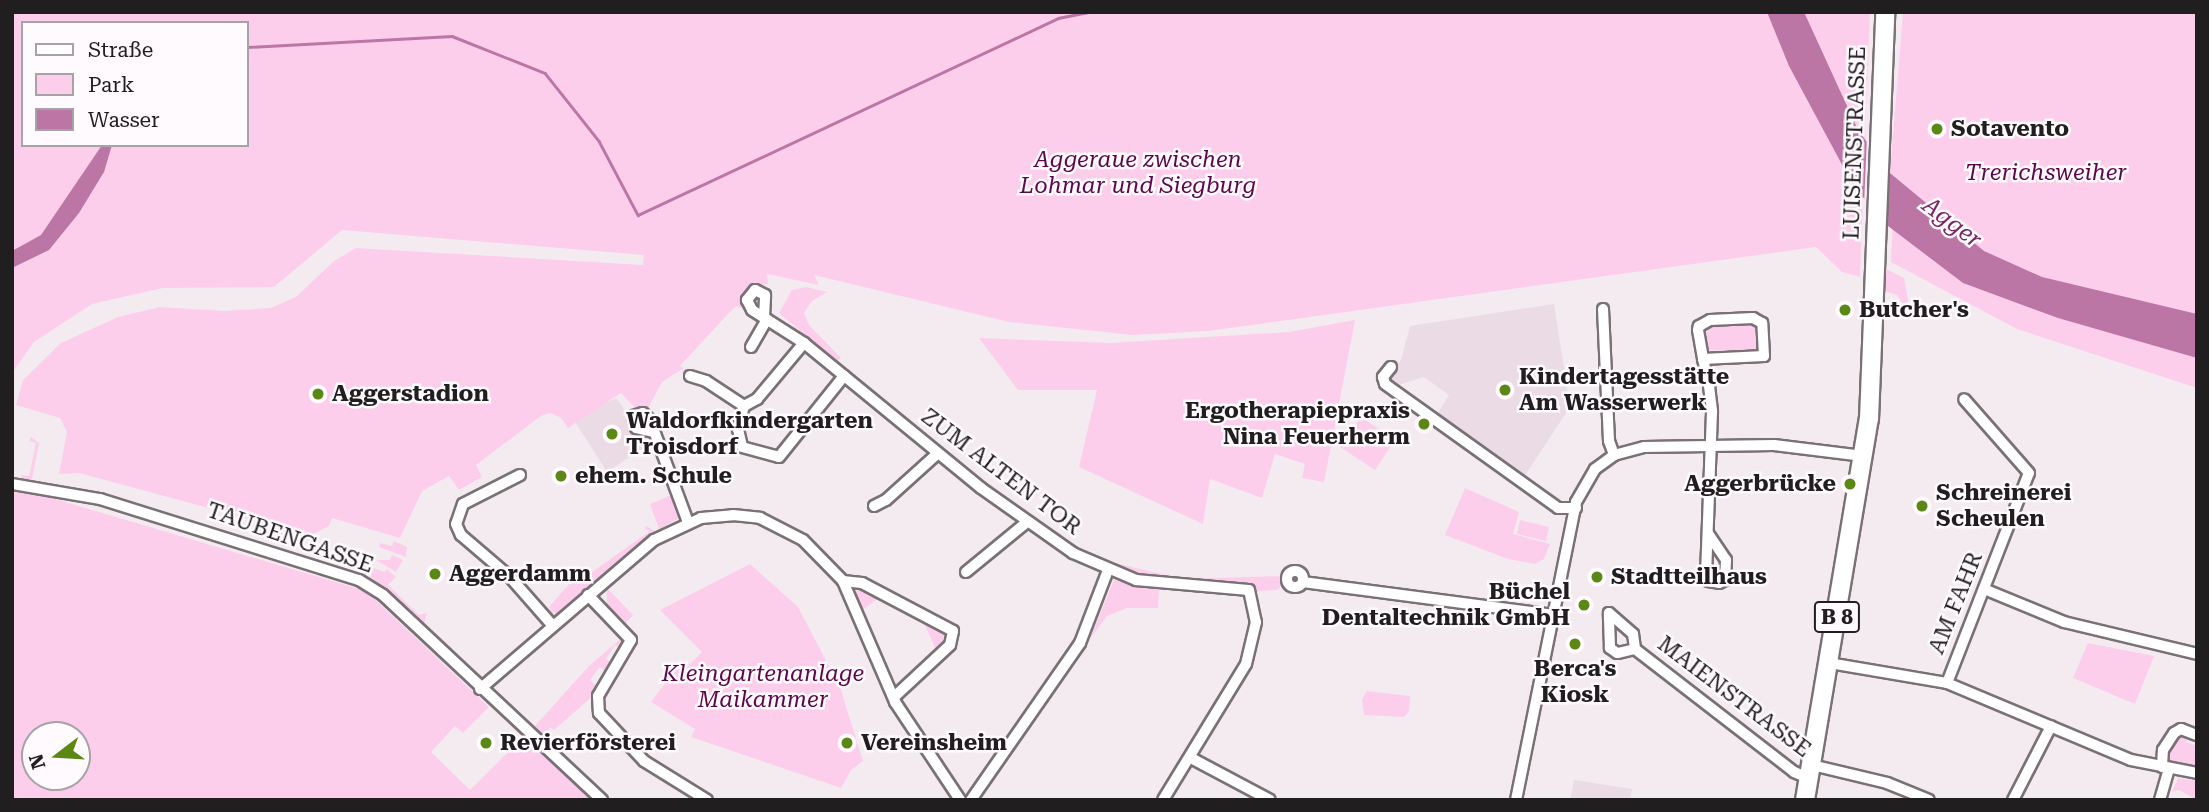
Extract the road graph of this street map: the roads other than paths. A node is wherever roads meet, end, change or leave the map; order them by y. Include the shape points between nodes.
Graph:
1 (1885, 12) edge
2 (1603, 309) dead end
3 (804, 343) junction
4 (751, 347) dead end
5 (1703, 359) junction
6 (1391, 367) dead end
7 (690, 376) dead end
8 (844, 376) junction
9 (1964, 400) dead end
10 (744, 406) junction
11 (653, 432) dead end
12 (1712, 446) junction
13 (937, 454) junction
14 (1614, 455) junction
15 (1863, 456) junction
16 (520, 475) dead end
17 (12, 484) edge
18 (874, 506) dead end
19 (1576, 508) junction
20 (688, 522) junction
21 (1027, 522) junction
22 (1708, 533) dead end
23 (1108, 570) junction
24 (966, 572) dead end
25 (843, 581) junction
26 (1303, 582) dead end
27 (1984, 589) junction
28 (588, 595) junction
29 (1554, 615) junction
30 (553, 626) junction
31 (1635, 649) dead end
32 (2197, 654) edge
33 (1829, 663) junction
34 (1947, 683) junction
35 (480, 689) junction
36 (894, 697) junction
37 (2051, 726) junction
38 (2197, 735) edge
39 (1191, 758) junction
40 (2166, 768) junction
41 (1810, 772) junction
42 (2197, 773) edge
43 (2161, 796) edge
44 (603, 800) edge
45 (707, 800) edge
46 (960, 800) edge
47 (971, 800) edge
48 (1163, 800) edge
49 (1270, 800) edge
50 (1516, 800) edge
51 (1805, 800) edge
52 (1928, 800) edge
53 (2014, 800) edge
54 (2174, 800) edge

1 - 15 main road, LUISENSTRASSE / B 8 via 1870,409
2 - 14 street via 1609,441
3 - 4 street, ZUM ALTEN TOR via 766,318
3 - 8 street, ZUM ALTEN TOR
3 - 10 street via 757,399
5 - 5 street via 1764,356 1762,323 1753,318 1705,321 1699,330
5 - 12 street
6 - 19 street via 1382,377 1385,384 1558,508
7 - 10 street
8 - 10 street via 775,458 740,445 737,429
8 - 13 street, ZUM ALTEN TOR
9 - 27 street, AM FAHR via 2029,473
11 - 20 street
12 - 14 street via 1644,447
12 - 15 street via 1798,446
12 - 22 street
13 - 18 street
13 - 21 street, ZUM ALTEN TOR
14 - 19 street via 1588,478
15 - 33 main road, B 8
16 - 30 street via 463,504 456,524 461,535 510,578
17 - 35 street, TAUBENGASSE via 121,505 359,580 383,594
19 - 29 street
20 - 25 street via 733,514 768,521 803,540
20 - 28 street via 654,540
21 - 23 street, ZUM ALTEN TOR
21 - 24 street
23 - 39 street, ZUM ALTEN TOR via 1171,586 1242,586 1255,604 1251,651 1240,678
23 - 47 street via 1080,643
25 - 36 street
25 - 36 street via 862,583 953,631 950,645
26 - 29 street
27 - 32 street via 2064,622
27 - 34 street, AM FAHR
28 - 30 street
28 - 45 street via 631,640 598,696 599,713 644,761
29 - 50 street
30 - 35 street
31 - 41 street, MAIENSTRASSE via 1794,772
33 - 34 street
33 - 41 main road, B 8
34 - 37 street
35 - 44 street, TAUBENGASSE
36 - 46 street
37 - 40 street via 2115,754
37 - 53 street
38 - 40 street via 2181,729 2174,733 2163,750
39 - 48 street
39 - 49 street
40 - 42 street
40 - 43 street
41 - 51 main road, B 8
41 - 52 street, MAIENSTRASSE via 1840,772 1888,783
43 - 54 street

